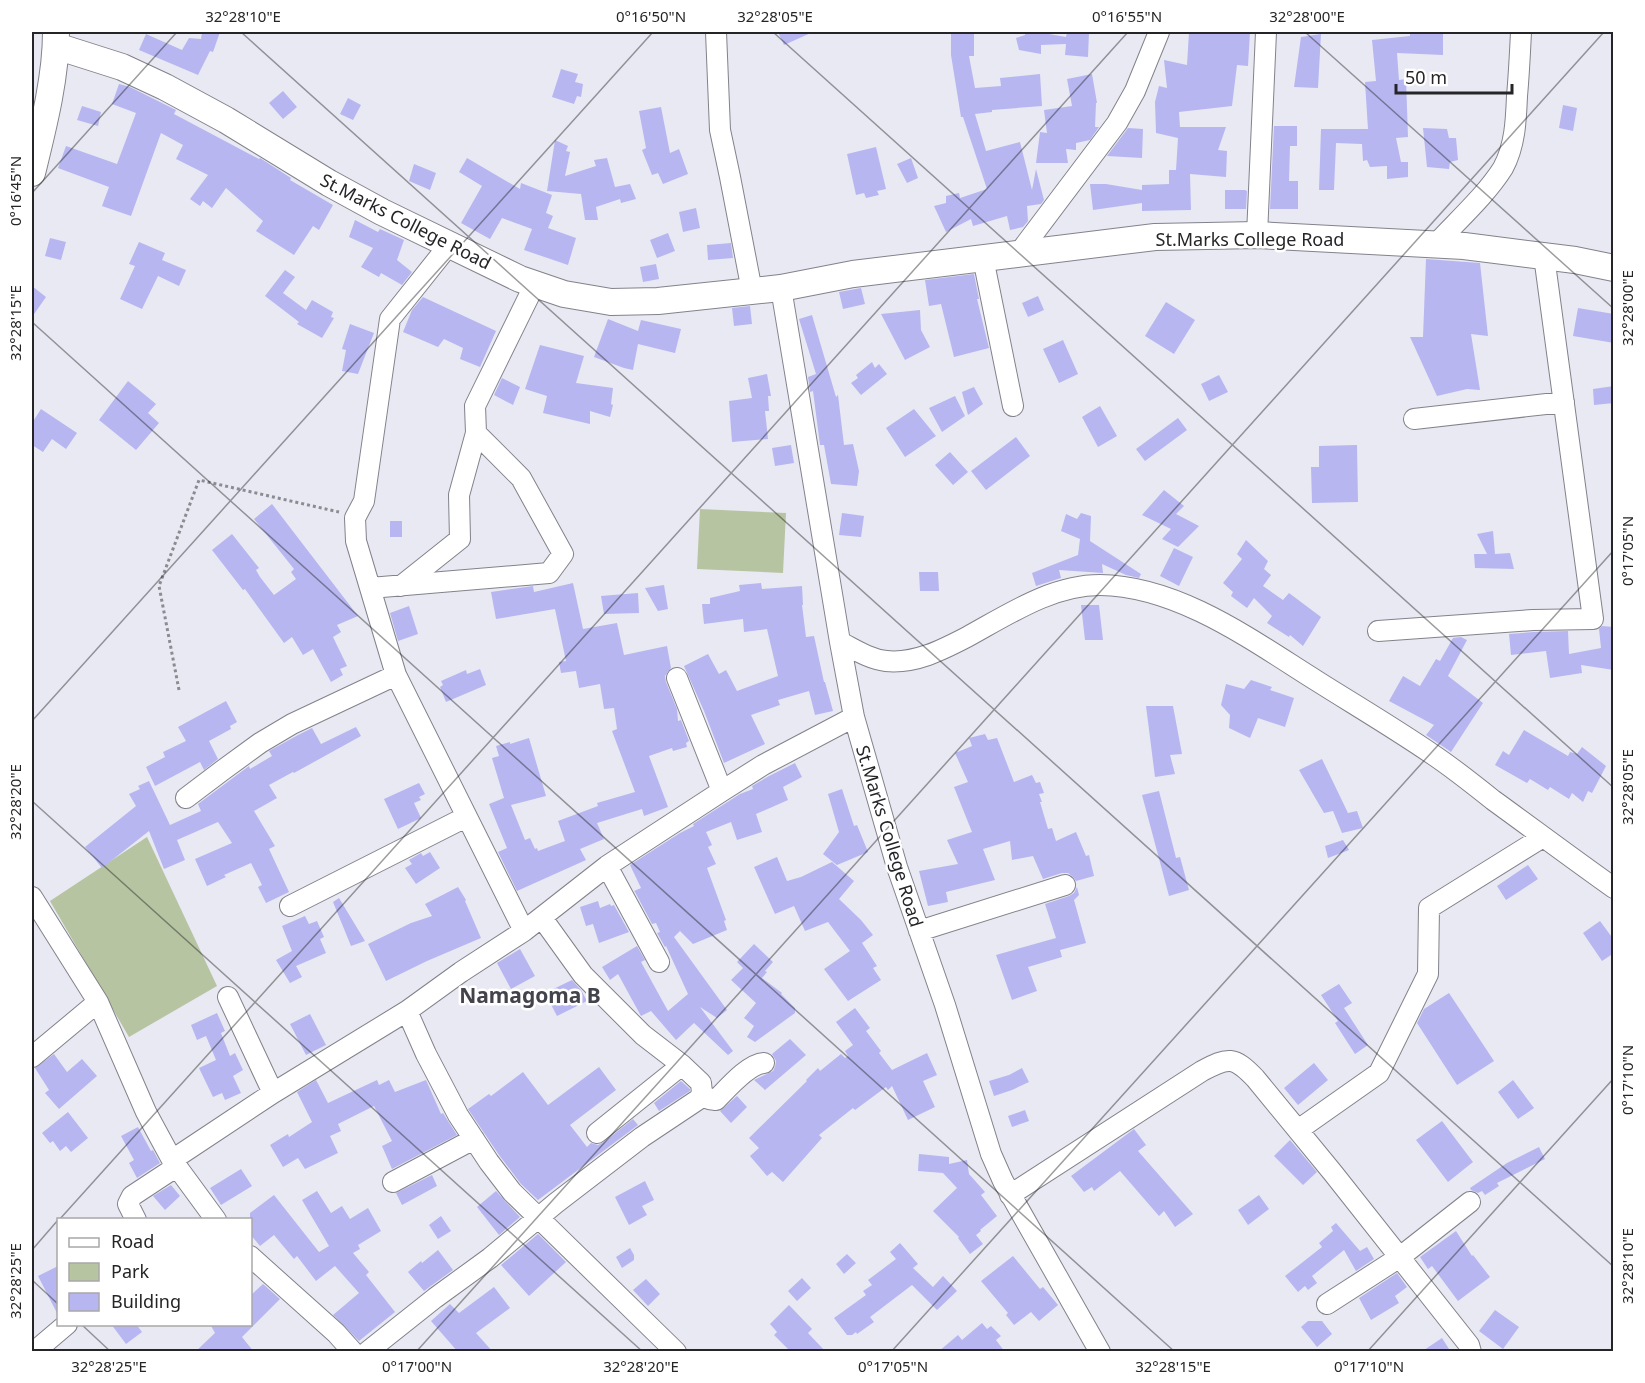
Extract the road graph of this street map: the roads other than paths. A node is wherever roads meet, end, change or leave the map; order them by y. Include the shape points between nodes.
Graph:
1 (716, 32) edge
2 (1159, 32) edge
3 (1266, 32) edge
4 (1521, 32) edge
5 (56, 39) edge
6 (32, 173) edge
7 (1257, 235) junction
8 (1436, 244) junction
9 (449, 245) junction
10 (1019, 253) junction
11 (1544, 256) junction
12 (983, 258) junction
13 (1614, 268) edge
14 (535, 284) junction
15 (781, 288) junction
16 (752, 291) junction
17 (1564, 402) junction
18 (1013, 406) dead end
19 (1414, 419) dead end
20 (476, 433) junction
21 (401, 586) junction
22 (370, 588) junction
23 (1378, 631) dead end
24 (840, 642) junction
25 (396, 675) junction
26 (677, 678) dead end
27 (854, 717) junction
28 (722, 791) junction
29 (186, 798) dead end
30 (466, 817) junction
31 (1543, 837) junction
32 (608, 866) junction
33 (1065, 885) dead end
34 (1614, 888) edge
35 (32, 897) edge
36 (290, 906) dead end
37 (542, 918) junction
38 (524, 931) junction
39 (919, 931) junction
40 (659, 962) dead end
41 (228, 997) dead end
42 (98, 1002) junction
43 (407, 1011) junction
44 (32, 1057) edge
45 (764, 1063) dead end
46 (682, 1065) junction
47 (273, 1093) junction
48 (702, 1093) junction
49 (1298, 1130) junction
50 (597, 1133) dead end
51 (474, 1139) junction
52 (174, 1163) junction
53 (393, 1182) dead end
54 (1010, 1195) junction
55 (1470, 1202) dead end
56 (134, 1218) edge
57 (215, 1218) edge
58 (539, 1218) junction
59 (1400, 1257) junction
60 (252, 1258) edge
61 (1327, 1304) dead end
62 (65, 1326) edge
63 (34, 1352) edge
64 (352, 1352) edge
65 (368, 1352) edge
66 (676, 1352) edge
67 (1100, 1352) edge
68 (1471, 1352) edge

1 - 16 street via 720,130
2 - 10 street via 1117,123
3 - 7 street
4 - 8 street via 1511,150 1490,186
5 - 6 main road via 45,121
5 - 9 main road, St.Marks College Road via 165,87 329,183
7 - 8 main road, St.Marks College Road
7 - 10 main road, St.Marks College Road via 1155,237
8 - 11 main road, St.Marks College Road
9 - 14 main road, St.Marks College Road
9 - 22 street via 390,319 364,501 355,518 356,541
10 - 12 main road, St.Marks College Road
11 - 13 main road, St.Marks College Road
11 - 17 street
12 - 15 main road, St.Marks College Road via 853,274
12 - 18 street
14 - 16 main road, St.Marks College Road via 564,294 611,302
14 - 20 street via 475,406
15 - 16 main road, St.Marks College Road
15 - 24 street, St.Marks College Road
17 - 19 street
17 - 23 street via 1593,619
20 - 21 street via 459,495 460,539
20 - 21 street via 521,478 562,554 549,573
21 - 22 street
22 - 25 street
24 - 27 street, St.Marks College Road
24 - 31 street via 885,661 903,661 943,649 1033,602 1079,586 1129,588 1160,595 1221,621 1271,652 1431,754
25 - 29 street via 284,729
25 - 30 street
26 - 28 street
27 - 28 street
27 - 39 street, St.Marks College Road
28 - 32 street
30 - 36 street
30 - 38 street
31 - 34 street
31 - 49 street via 1429,908 1428,974 1379,1073
32 - 37 street
32 - 40 street
33 - 39 street
35 - 42 street
37 - 38 street
37 - 46 street via 583,975 644,1035
38 - 43 street
39 - 54 street, St.Marks College Road via 991,1154
41 - 47 street
42 - 44 street
42 - 52 street via 146,1112
43 - 47 street
43 - 51 street via 431,1064
45 - 48 street via 757,1063 716,1100
46 - 48 street via 701,1083
46 - 50 street
47 - 52 street
48 - 58 street
49 - 54 street via 1244,1067 1227,1060 1202,1071
49 - 59 street
51 - 53 street
51 - 58 street via 512,1192
52 - 56 street via 132,1196 128,1204
52 - 57 street
54 - 67 street, St.Marks College Road
55 - 59 street
58 - 65 street
58 - 66 street
59 - 61 street
59 - 68 street
60 - 64 street
62 - 63 street

